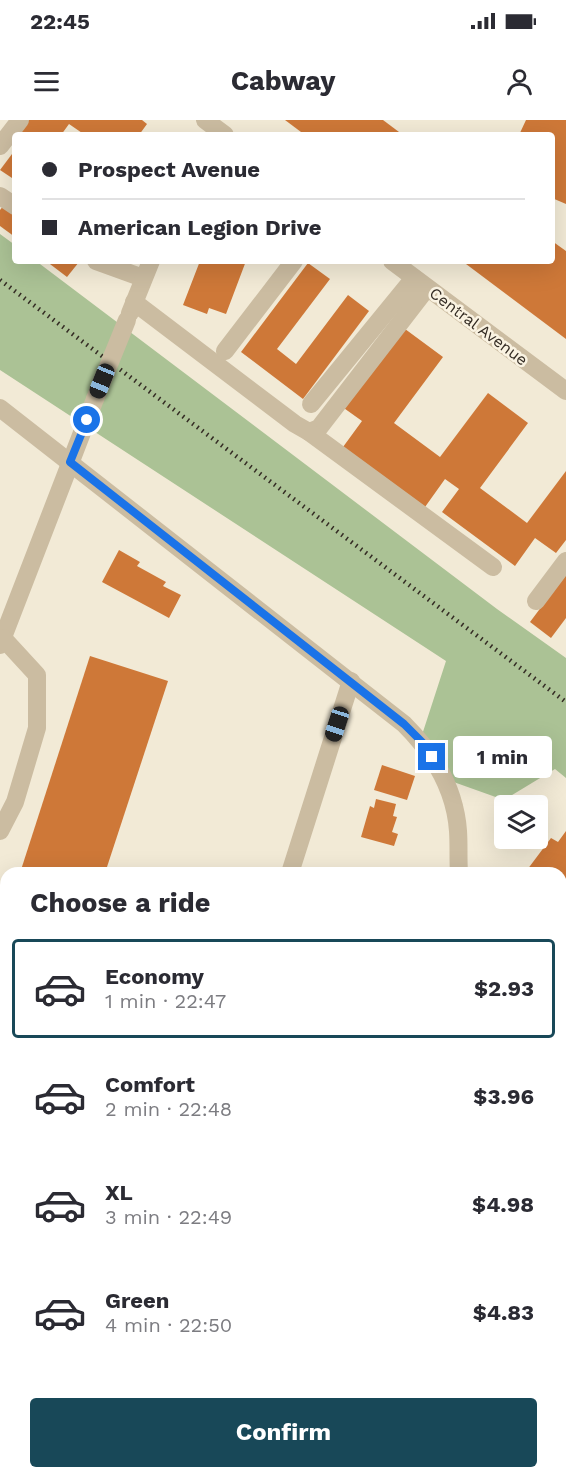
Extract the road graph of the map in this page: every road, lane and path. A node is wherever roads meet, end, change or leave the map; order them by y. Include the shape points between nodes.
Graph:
1 (20, 120) edge
2 (204, 120) edge
3 (221, 132) edge
4 (0, 146) edge
5 (104, 264) edge
6 (150, 264) edge
7 (292, 264) edge
8 (396, 264) edge
9 (143, 278) junction
10 (421, 283) junction
11 (134, 302) junction
12 (225, 351) dead end
13 (566, 391) edge
14 (311, 404) dead end
15 (0, 408) edge
16 (309, 432) junction
17 (70, 462) junction
18 (566, 561) edge
19 (493, 567) dead end
20 (536, 601) dead end
21 (1, 642) edge
22 (351, 681) junction
23 (0, 831) edge
24 (292, 867) edge
25 (459, 867) edge

1 - 4 street
2 - 3 street
5 - 9 street
6 - 9 street
7 - 12 street
8 - 10 street, Central Avenue
9 - 11 street
10 - 13 street, Central Avenue
10 - 14 street
10 - 16 street via 319,428
11 - 16 street
11 - 17 street, bridge
15 - 17 street
16 - 19 street
17 - 21 street
17 - 22 street
18 - 20 street
21 - 23 street via 37,675 37,728 15,802
22 - 24 street
22 - 25 street via 424,744 440,770 452,798

